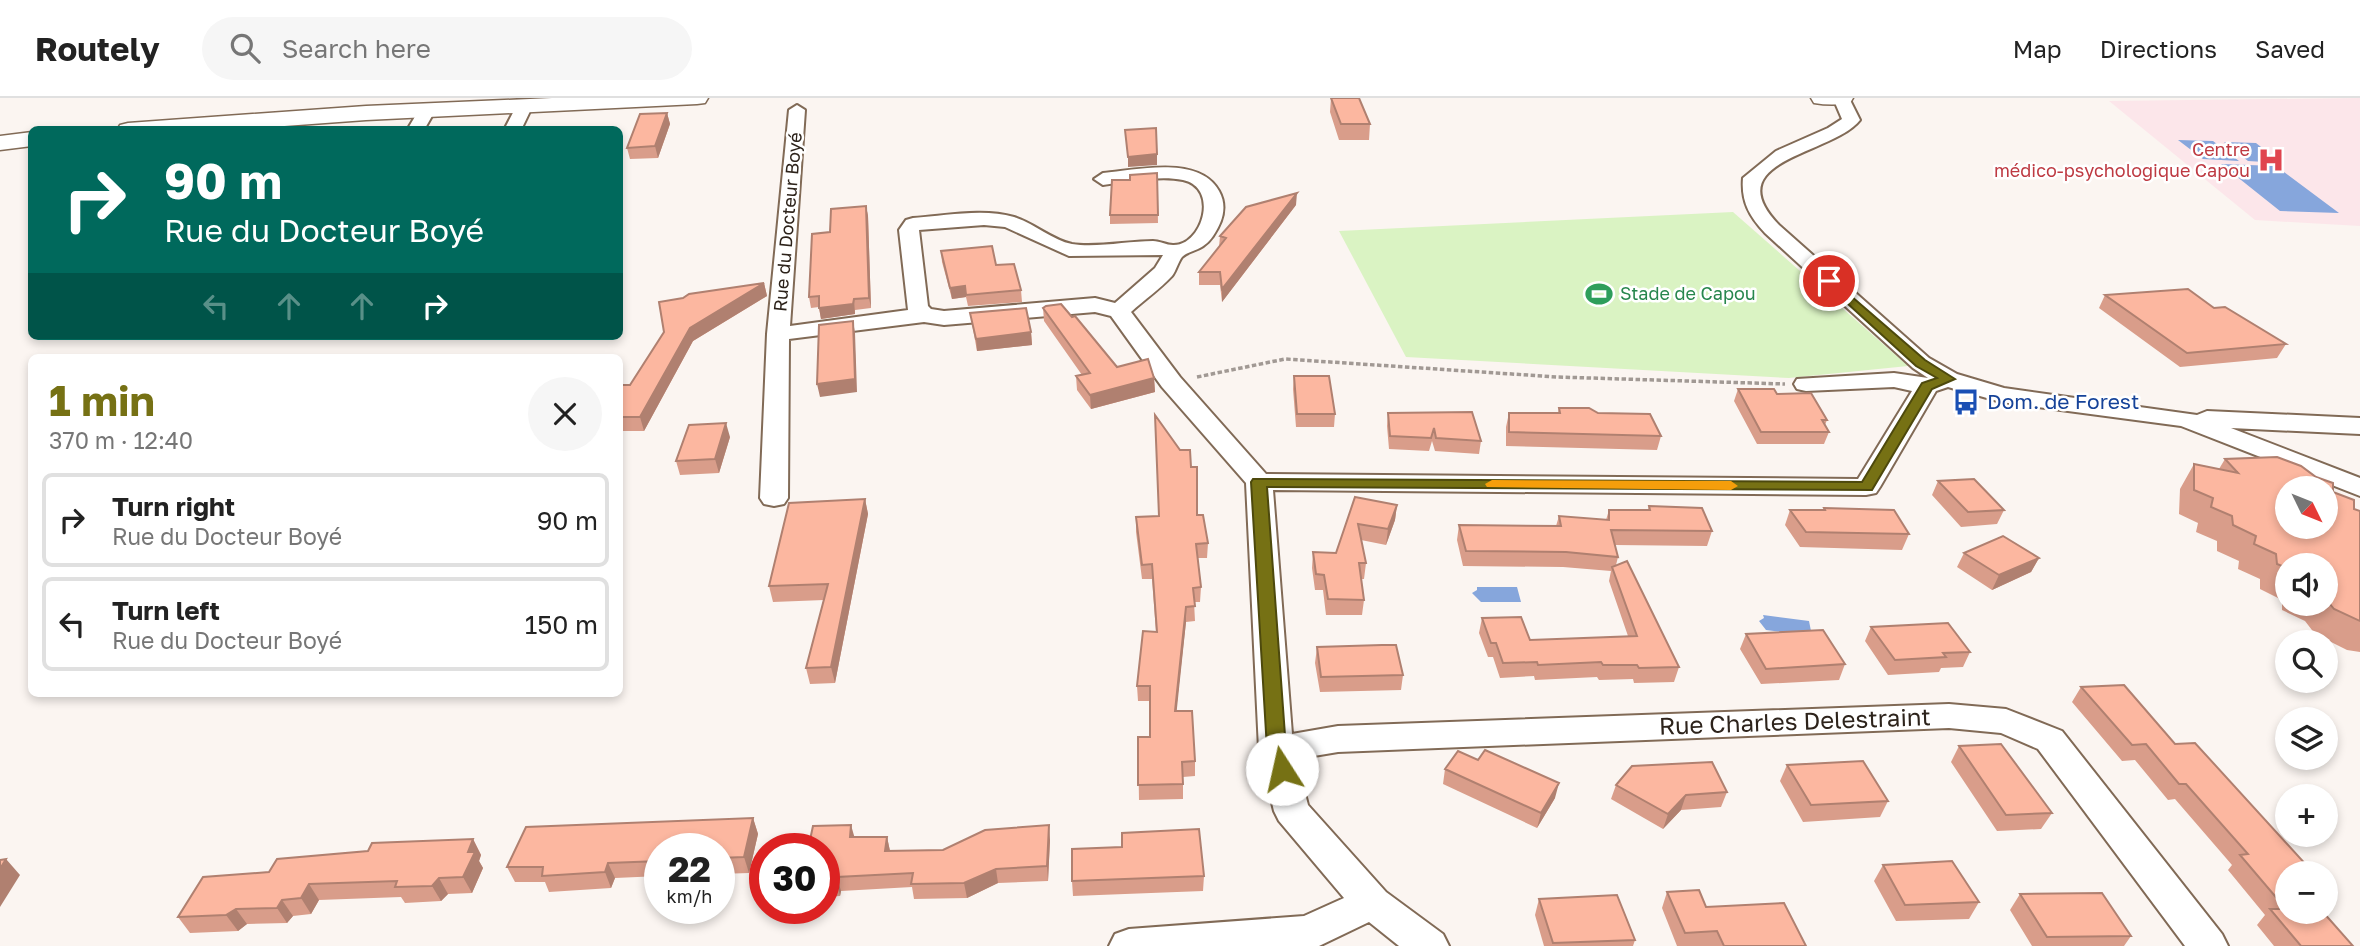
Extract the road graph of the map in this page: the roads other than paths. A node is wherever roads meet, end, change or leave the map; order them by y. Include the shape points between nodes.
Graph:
1 (697, 98) edge
2 (1822, 98) edge
3 (1842, 98) edge
4 (526, 105) junction
5 (428, 109) junction
6 (797, 110) dead end
7 (185, 126) edge
8 (417, 126) edge
9 (514, 126) edge
10 (28, 140) edge
11 (0, 143) edge
12 (1103, 179) dead end
13 (1175, 252) junction
14 (1119, 311) junction
15 (924, 315) junction
16 (778, 334) junction
17 (1938, 383) junction
18 (1806, 384) road end
19 (2186, 419) junction
20 (2360, 426) edge
21 (1259, 482) junction
22 (2360, 488) edge
23 (774, 498) dead end
24 (1276, 749) junction
25 (1372, 903) junction
26 (1129, 946) edge
27 (1429, 946) edge
28 (2208, 946) edge

1 - 4 main road
2 - 3 main road
3 - 17 street via 1851,120 1842,130 1801,145 1766,165 1752,177 1752,204 1772,229
4 - 5 main road
4 - 9 street
5 - 7 main road
5 - 8 street
6 - 16 street, Rue du Docteur Boyé
10 - 11 main road
12 - 13 street via 1188,175 1206,184 1216,203 1214,221 1194,245
13 - 14 street via 1164,272
13 - 15 street via 1156,247 1069,250 1009,222 984,219 913,224 909,230 917,307
14 - 15 street, Rue du Docteur Boyé via 1095,305 944,318
14 - 21 street via 1171,382
15 - 16 street, Rue du Docteur Boyé
16 - 23 street, Rue du Docteur Boyé
17 - 18 street
17 - 19 street
17 - 21 street via 1866,487
19 - 20 street
19 - 22 street
21 - 24 street
24 - 25 street via 1292,811
24 - 28 street, Rue Charles Delestraint via 1338,739 1949,716 2006,721 2050,740
25 - 26 street via 1308,933
25 - 27 street

